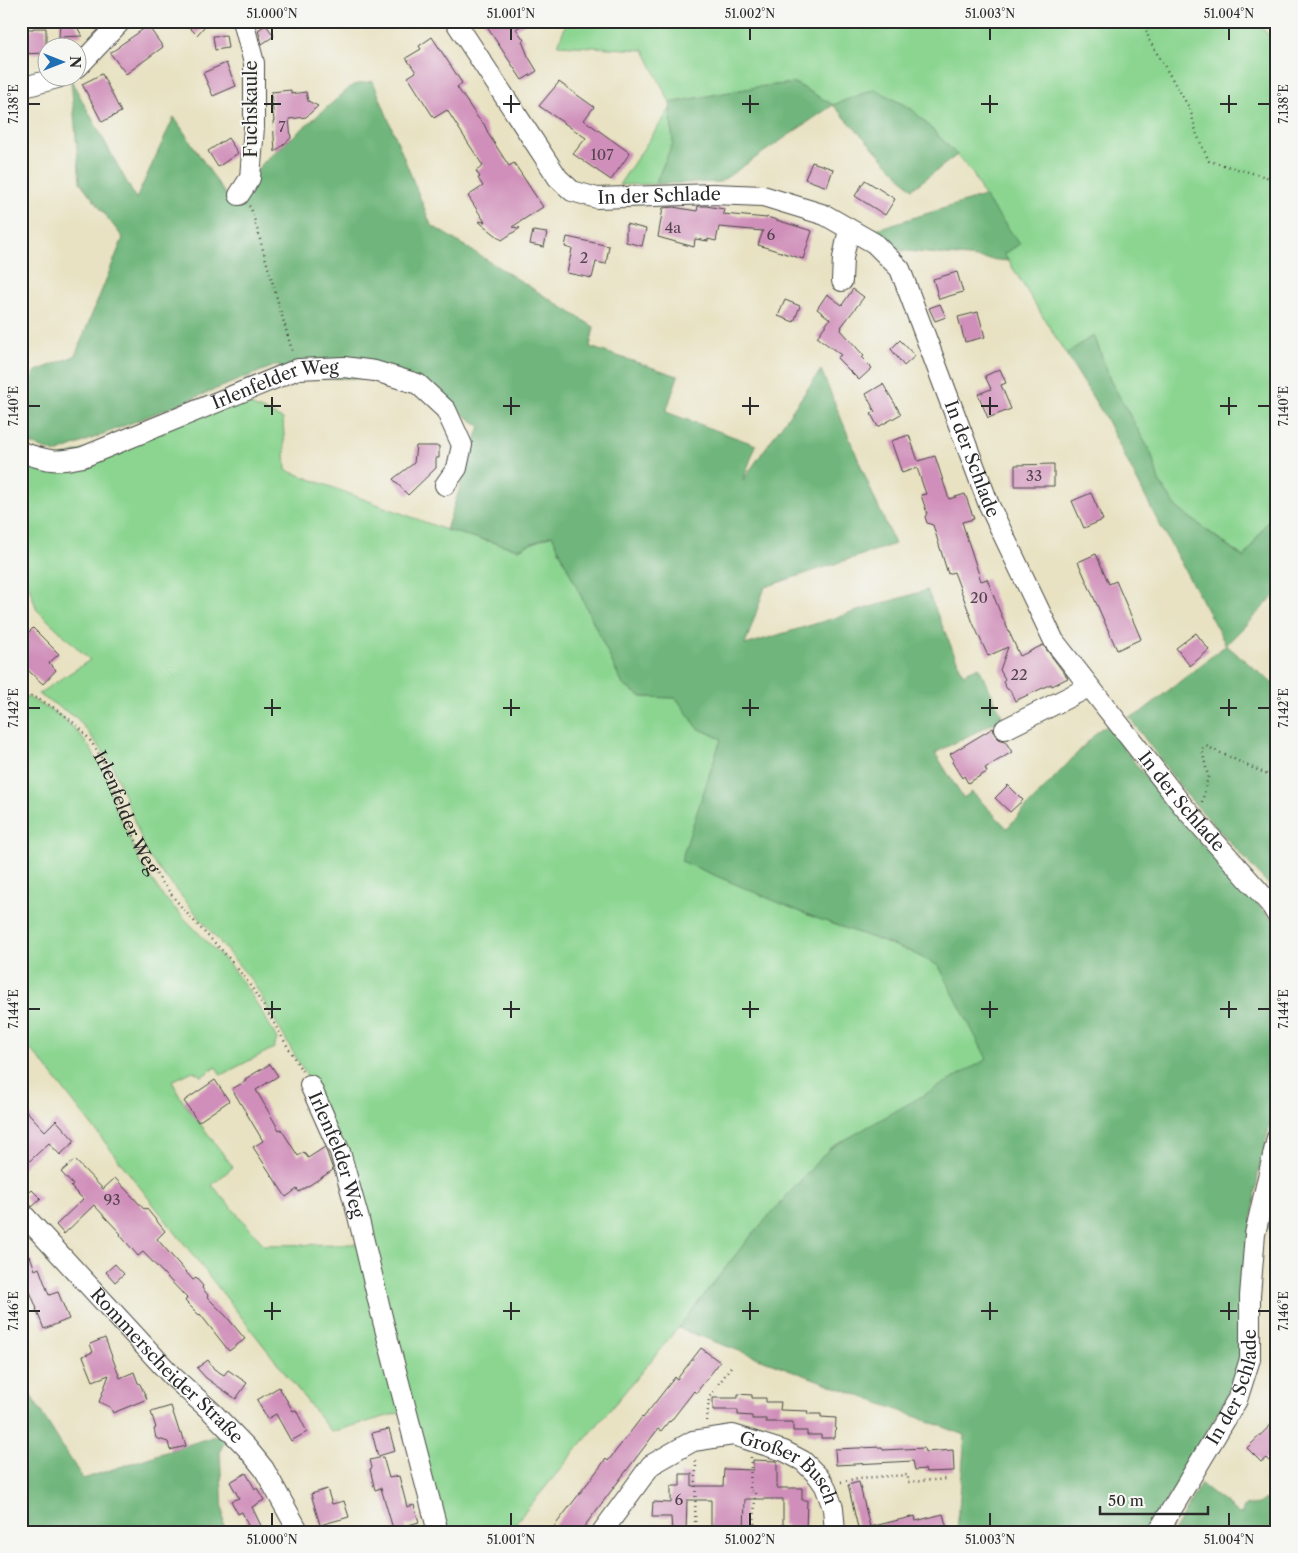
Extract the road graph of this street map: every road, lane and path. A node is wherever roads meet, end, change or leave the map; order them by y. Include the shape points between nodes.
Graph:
1 (121, 21) edge
2 (243, 21) edge
3 (455, 21) edge
4 (1146, 21) edge
5 (88, 56) edge
6 (38, 83) edge
7 (21, 88) edge
8 (1277, 180) edge
9 (239, 195) joint
10 (849, 229) junction
11 (842, 281) dead end
12 (298, 369) junction
13 (21, 452) edge
14 (445, 485) dead end
15 (1089, 687) junction
16 (21, 693) edge
17 (1005, 729) dead end
18 (1277, 779) edge
19 (1183, 806) junction
20 (1277, 915) edge
21 (310, 1085) joint
22 (1277, 1138) edge
23 (1274, 1174) edge
24 (21, 1212) edge
25 (732, 1365) dead end
26 (701, 1440) junction
27 (752, 1441) junction
28 (948, 1479) dead end
29 (825, 1486) junction
30 (298, 1532) edge
31 (438, 1532) edge
32 (602, 1532) edge
33 (695, 1532) edge
34 (754, 1532) edge
35 (835, 1532) edge
36 (1158, 1532) edge

1 - 5 street
2 - 9 street, Fuchskaule via 254,63 254,127 250,178
3 - 10 street, In der Schlade via 558,178 572,191 597,198 713,194 763,196 825,215
4 - 8 path via 1149,40 1190,109 1208,161
6 - 7 street
9 - 12 path via 251,208
10 - 11 street
10 - 15 street, In der Schlade via 874,243 900,269 989,505 1054,641
12 - 13 street, Irlenfelder Weg via 84,457 44,460
12 - 14 street, Irlenfelder Weg via 344,367 375,371 418,384 446,410 462,445 457,468
15 - 17 street
15 - 19 street, In der Schlade
16 - 21 path, Irlenfelder Weg via 66,716 85,734 107,767 133,838 193,921 233,962 249,984
18 - 19 path via 1206,746 1202,749 1208,777 1202,802
19 - 20 street, In der Schlade
21 - 31 street, Irlenfelder Weg via 343,1161
22 - 23 street, In der Schlade
23 - 36 street, In der Schlade via 1255,1234 1250,1296 1250,1359 1237,1400
24 - 30 street, Rommerscheider Straße via 160,1362 248,1448 264,1469
25 - 26 path via 709,1398
26 - 27 street, Großer Busch via 733,1435
26 - 32 street, Großer Busch via 693,1441 652,1465
26 - 33 path
27 - 29 street, Großer Busch via 803,1461
27 - 34 path via 750,1491 755,1492
28 - 29 path via 908,1482 908,1475 858,1478
29 - 35 street, Großer Busch via 833,1508

